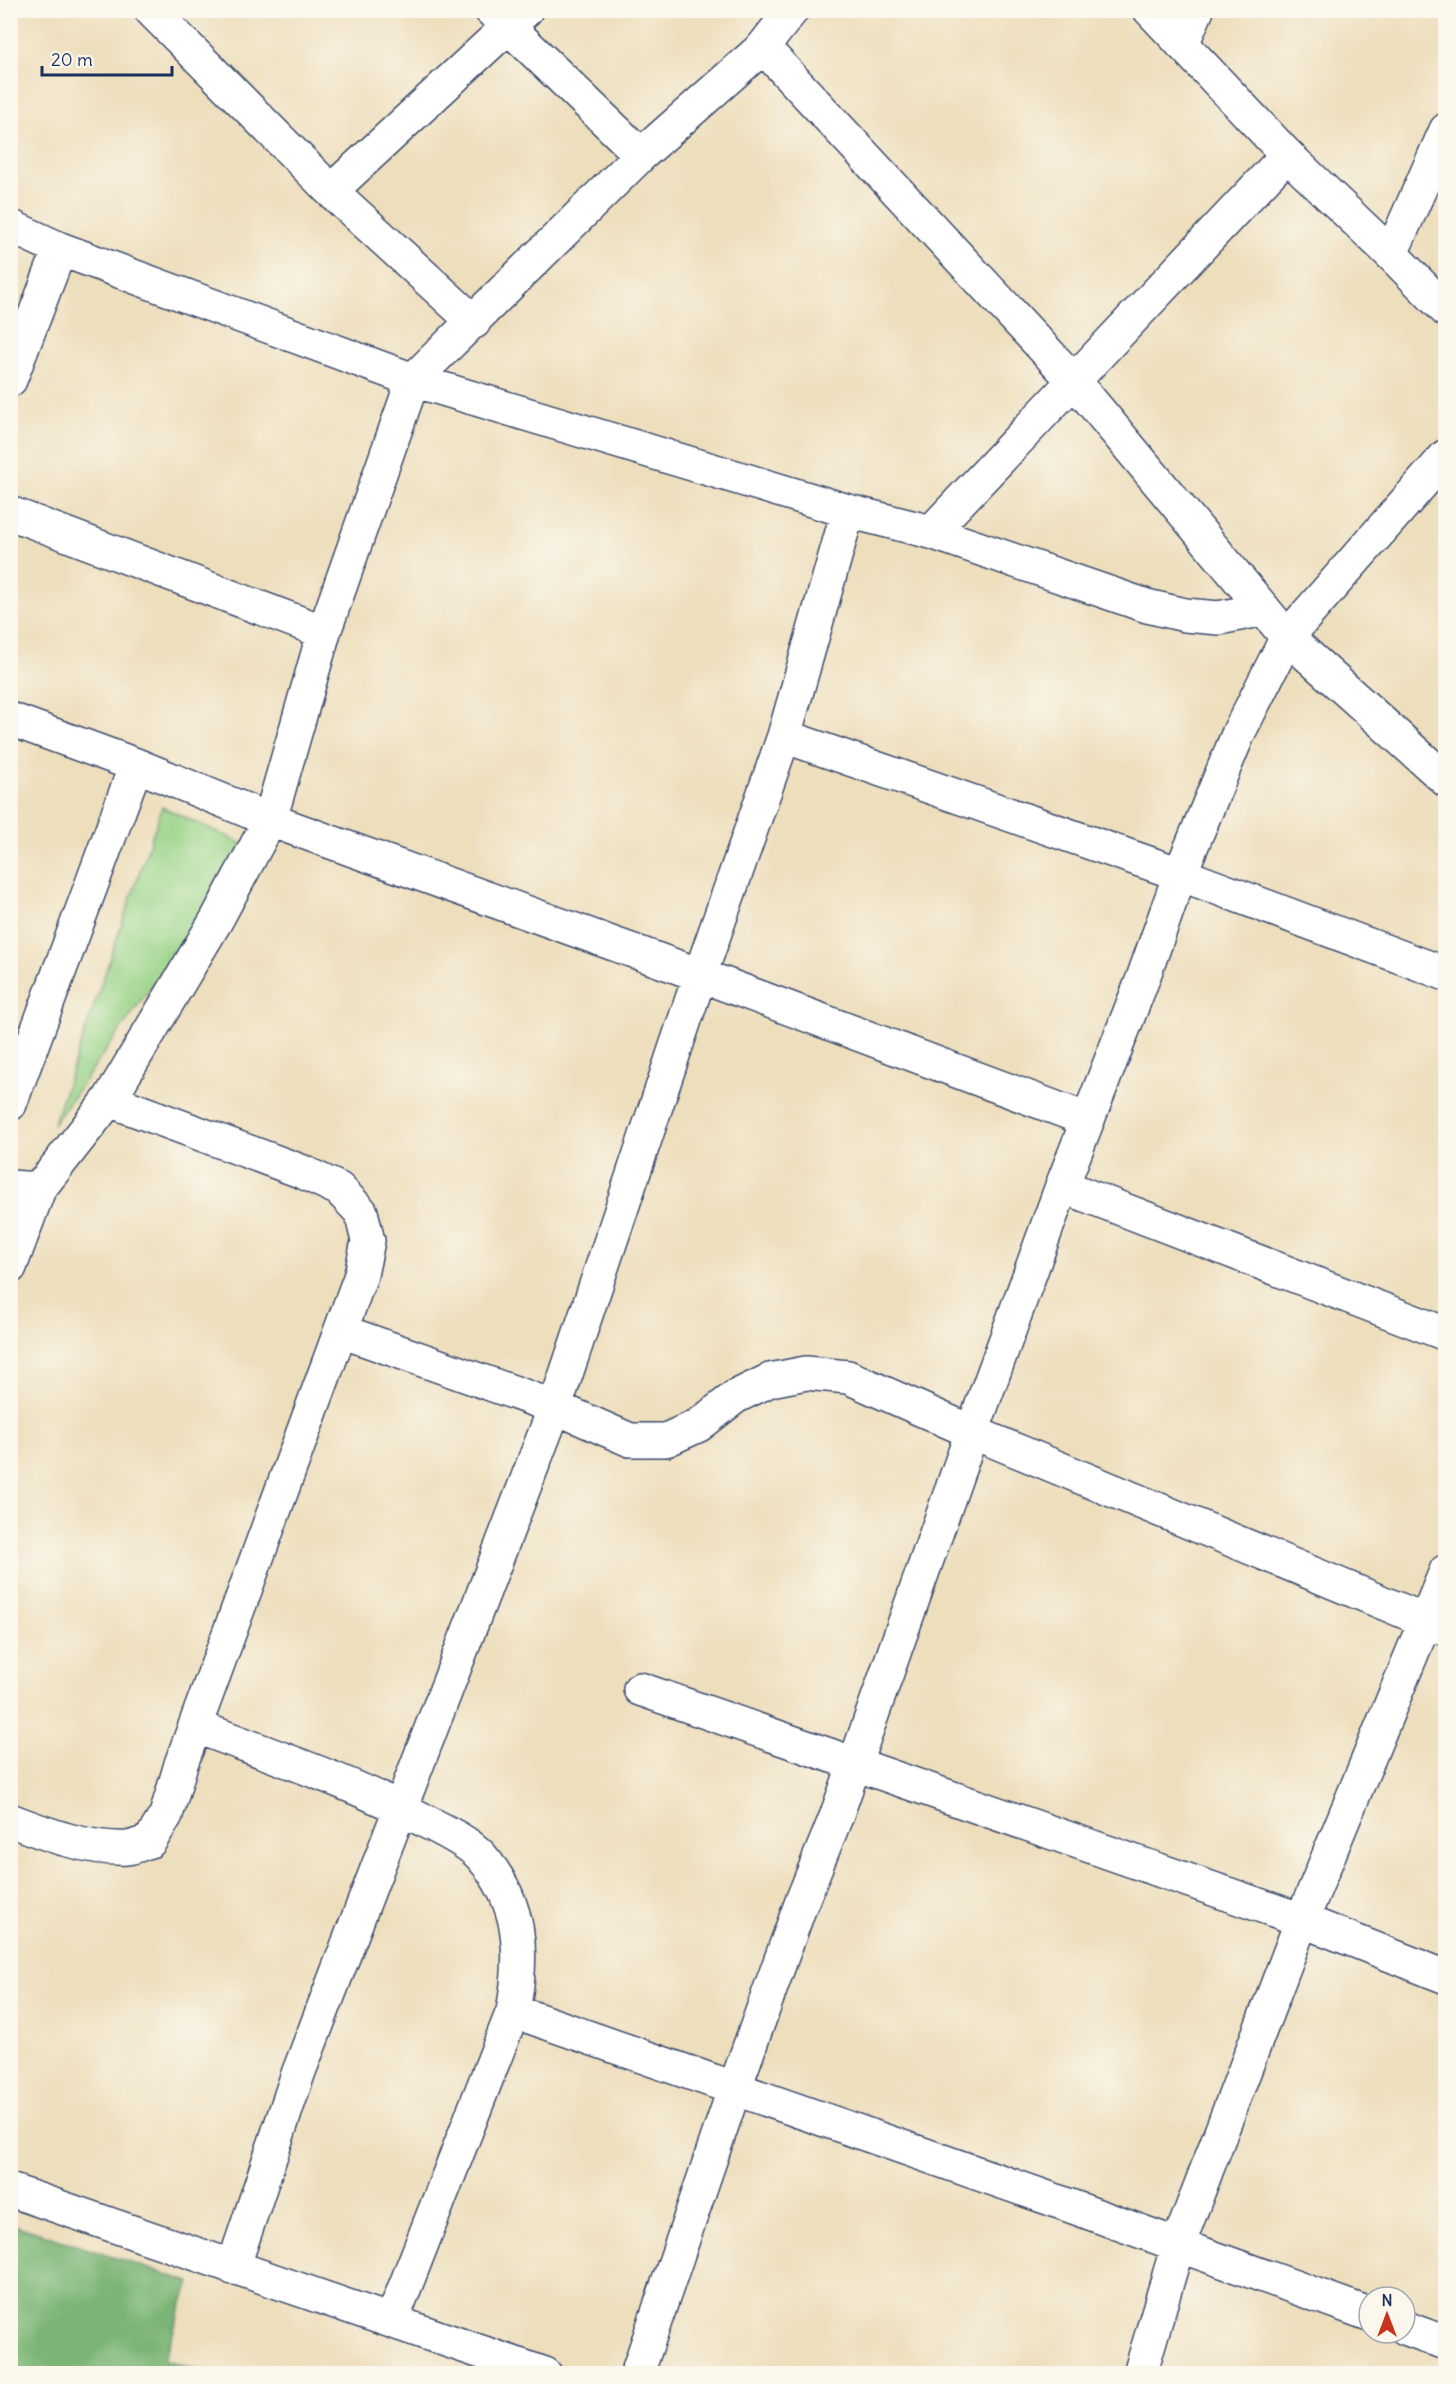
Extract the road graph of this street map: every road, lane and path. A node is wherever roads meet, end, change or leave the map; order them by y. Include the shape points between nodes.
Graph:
1 (152, 10) edge
2 (792, 10) edge
3 (1150, 10) edge
4 (1197, 10) edge
5 (508, 16) edge
6 (1182, 44) junction
7 (763, 47) junction
8 (1446, 130) edge
9 (641, 154) junction
10 (1287, 155) junction
11 (331, 191) junction
12 (10, 226) edge
13 (60, 249) junction
14 (1391, 254) junction
15 (1446, 310) edge
16 (474, 322) junction
17 (10, 380) edge
18 (414, 380) junction
19 (1075, 382) junction
20 (1446, 456) edge
21 (848, 511) junction
22 (10, 513) edge
23 (931, 532) junction
24 (1264, 609) junction
25 (324, 632) junction
26 (1287, 637) junction
27 (10, 719) edge
28 (784, 736) junction
29 (136, 765) junction
30 (1446, 780) edge
31 (270, 820) junction
32 (1180, 874) junction
33 (1446, 974) edge
34 (700, 975) junction
35 (109, 1100) junction
36 (10, 1104) edge
37 (1088, 1120) junction
38 (1062, 1186) junction
39 (25, 1188) edge
40 (10, 1267) edge
41 (342, 1331) junction
42 (1446, 1334) edge
43 (555, 1407) junction
44 (972, 1432) junction
45 (1446, 1571) edge
46 (1436, 1625) edge
47 (640, 1689) dead end
48 (195, 1726) junction
49 (855, 1763) junction
50 (401, 1807) junction
51 (10, 1820) edge
52 (1302, 1920) junction
53 (1446, 1977) edge
54 (513, 2011) junction
55 (735, 2087) junction
56 (10, 2190) edge
57 (1178, 2245) junction
58 (233, 2268) junction
59 (1357, 2310) edge
60 (392, 2320) junction
61 (1417, 2332) edge
62 (1446, 2343) edge
63 (545, 2373) edge
64 (637, 2373) edge
65 (1140, 2373) edge

1 - 11 street
2 - 7 street
3 - 6 street
4 - 6 street
5 - 9 street
5 - 11 street
6 - 10 street
7 - 9 street
7 - 19 street
8 - 14 street
9 - 16 street
10 - 14 street
10 - 19 street
11 - 16 street
12 - 13 street
13 - 17 street
13 - 18 street
14 - 15 street
16 - 18 street
18 - 21 street
18 - 25 street
19 - 23 street
19 - 24 street
20 - 26 street
21 - 23 street
21 - 28 street
22 - 25 street
23 - 24 street via 1147,606 1185,615 1219,618
24 - 26 street
25 - 31 street
26 - 30 street
26 - 32 street via 1239,732
27 - 29 street
28 - 32 street
28 - 34 street
29 - 31 street
29 - 36 street
31 - 34 street
31 - 35 street via 217,919
32 - 33 street
32 - 37 street
34 - 37 street
34 - 43 street
35 - 39 street
35 - 41 street via 339,1189 362,1212 368,1241 362,1275
37 - 38 street
38 - 42 street
38 - 44 street
39 - 40 street
41 - 43 street
41 - 48 street
43 - 44 street via 630,1440 666,1440 699,1425 735,1397 770,1380 806,1373 848,1377
43 - 50 street
44 - 46 street
44 - 49 street
45 - 46 street
46 - 52 street
47 - 49 street
48 - 50 street
48 - 51 street via 166,1815 150,1841 129,1848 92,1844 50,1836
49 - 52 street
49 - 55 street
50 - 54 street via 480,1855 502,1887 518,1928 520,1957
50 - 58 street via 298,2074
52 - 53 street
52 - 57 street
54 - 55 street
54 - 60 street
55 - 57 street
55 - 64 street
56 - 58 street
57 - 59 street
57 - 65 street
58 - 60 street
60 - 63 street
61 - 62 street

